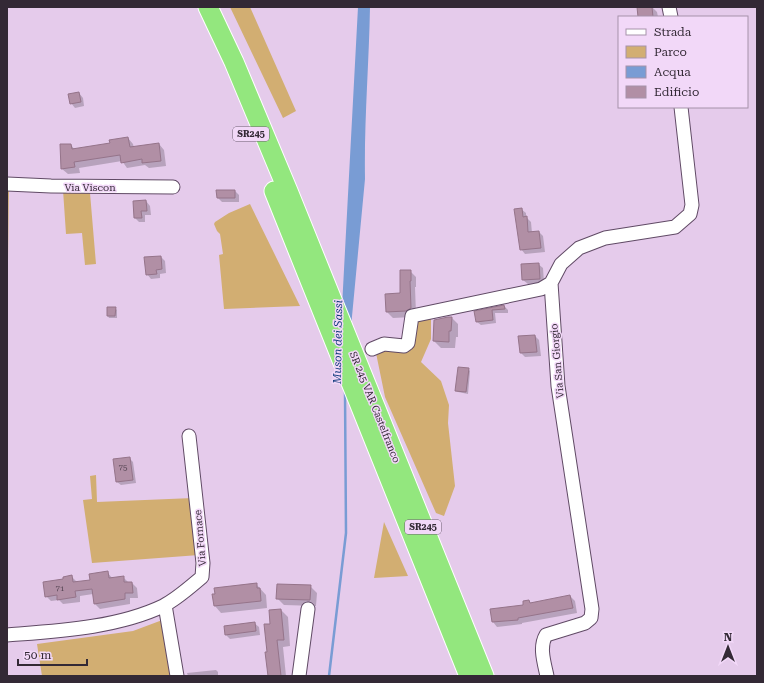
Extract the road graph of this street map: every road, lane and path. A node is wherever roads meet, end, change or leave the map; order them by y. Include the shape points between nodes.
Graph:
1 (194, 7) edge
2 (208, 7) edge
3 (681, 108) edge
4 (7, 184) edge
5 (173, 187) dead end
6 (551, 283) junction
7 (372, 349) dead end
8 (189, 436) dead end
9 (165, 605) junction
10 (308, 609) dead end
11 (7, 635) edge
12 (177, 676) edge
13 (299, 676) edge
14 (469, 676) edge
15 (484, 676) edge
16 (547, 676) edge

1 - 14 highway, SR 245 VAR Castelfranco / SR245 via 234,95
2 - 15 highway, SR 245 VAR Castelfranco / SR245 via 234,62 304,231
3 - 6 street via 692,204 690,214 675,227 605,238 579,248 561,264
4 - 5 street, Via Viscon
6 - 7 street via 541,288 412,316 408,343 404,346 384,344
6 - 16 street, Via San Giorgio via 558,386 592,609 591,618 585,623 546,634 542,641 542,649
8 - 9 street, Via Fornace via 203,563 202,577
9 - 11 street, Via Fornace via 136,617 104,624
9 - 12 street
10 - 13 street

